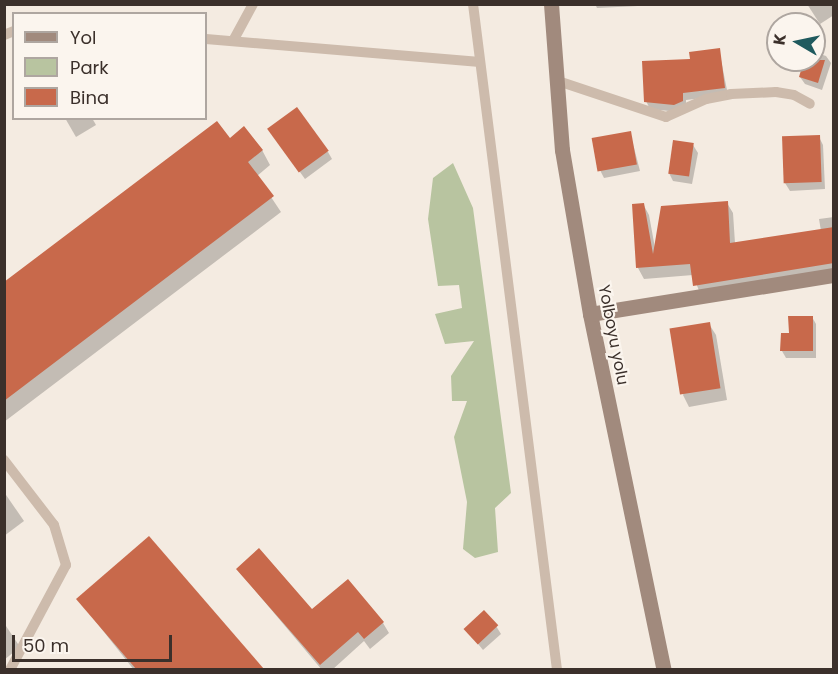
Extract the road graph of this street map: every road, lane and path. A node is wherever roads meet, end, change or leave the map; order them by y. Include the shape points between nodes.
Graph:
1 (253, 4) edge
2 (473, 4) edge
3 (551, 4) edge
4 (207, 39) edge
5 (233, 41) junction
6 (480, 62) junction
7 (555, 80) junction
8 (810, 104) dead end
9 (834, 275) edge
10 (590, 314) junction
11 (4, 460) edge
12 (10, 669) edge
13 (557, 669) edge
14 (664, 669) edge

1 - 5 lane
2 - 6 lane
3 - 7 main road, Yolboyu yolu
4 - 5 lane
5 - 6 lane
6 - 13 lane
7 - 8 lane via 666,117 706,99 731,94 776,92 794,95
7 - 10 main road, Yolboyu yolu via 562,150
9 - 10 main road
10 - 14 main road, Yolboyu yolu
11 - 12 lane via 54,525 66,565

